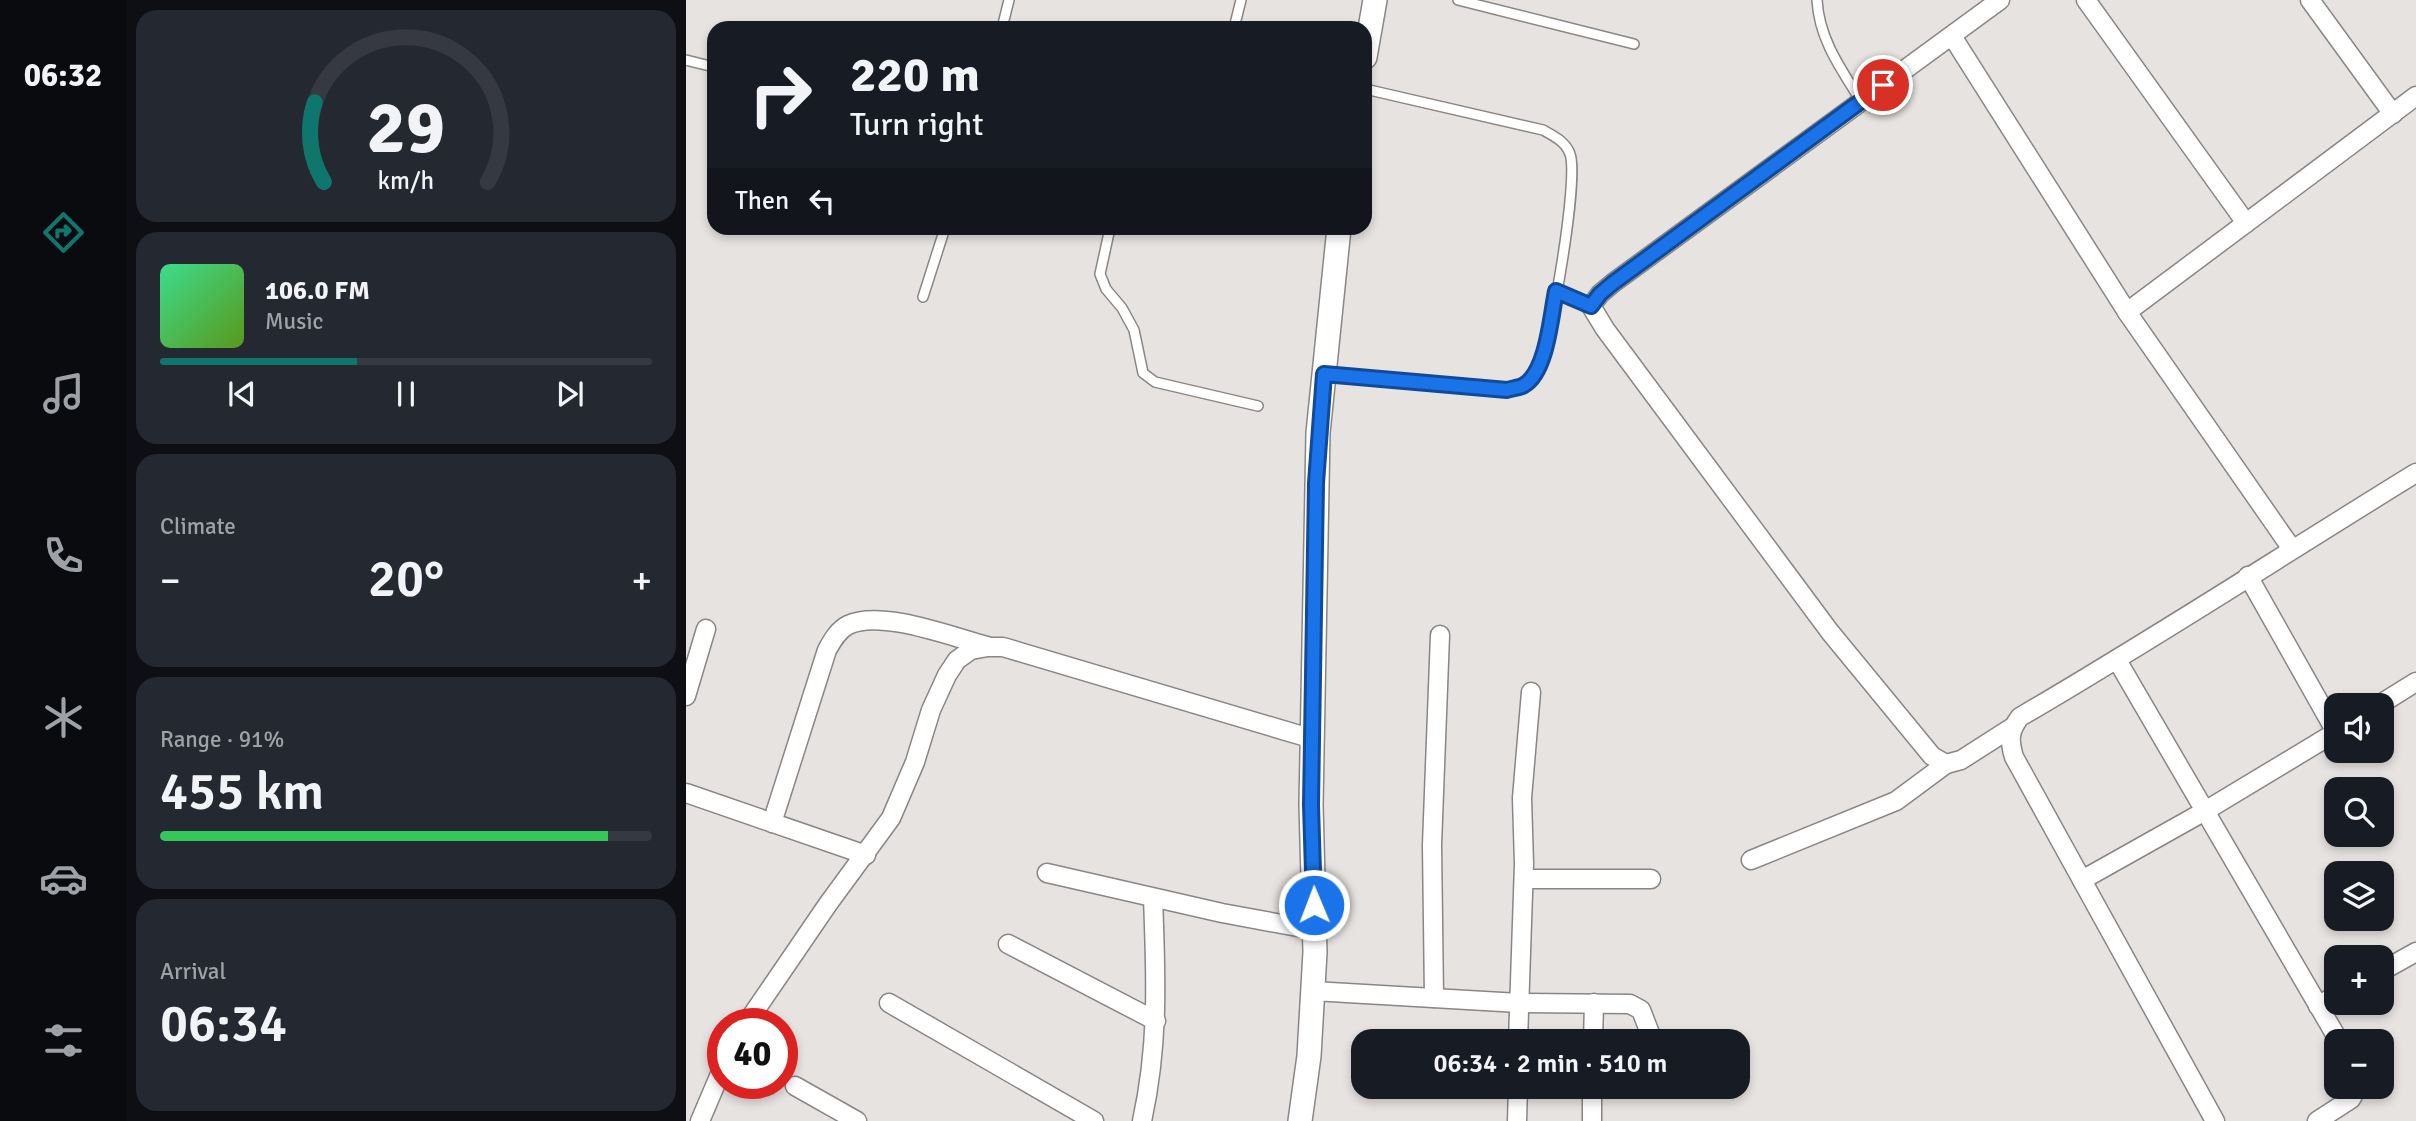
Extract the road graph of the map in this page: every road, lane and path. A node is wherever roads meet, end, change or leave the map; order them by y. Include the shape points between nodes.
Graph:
1 (1009, 0) edge
2 (1241, 0) edge
3 (1375, 0) edge
4 (1458, 0) edge
5 (1818, 0) edge
6 (2000, 0) edge
7 (2085, 0) edge
8 (2310, 0) edge
9 (1004, 21) edge
10 (1236, 21) edge
11 (1371, 21) edge
12 (1952, 36) junction
13 (1634, 44) dead end
14 (686, 60) edge
15 (707, 65) edge
16 (1372, 91) edge
17 (2416, 96) edge
18 (1861, 102) junction
19 (2393, 114) junction
20 (2246, 223) junction
21 (943, 235) edge
22 (1108, 235) edge
23 (1338, 235) edge
24 (1556, 291) junction
25 (923, 297) dead end
26 (1591, 306) junction
27 (2127, 312) junction
28 (1324, 374) junction
29 (1258, 407) dead end
30 (2416, 473) edge
31 (2292, 549) junction
32 (2249, 576) junction
33 (706, 629) dead end
34 (1440, 635) dead end
35 (988, 647) junction
36 (2117, 660) junction
37 (2416, 682) edge
38 (1531, 692) dead end
39 (686, 696) edge
40 (2394, 696) edge
41 (2324, 710) edge
42 (2011, 728) junction
43 (1313, 738) junction
44 (2324, 739) edge
45 (1946, 764) junction
46 (686, 793) edge
47 (2206, 811) junction
48 (772, 823) junction
49 (866, 855) junction
50 (1751, 860) dead end
51 (1047, 873) dead end
52 (1524, 879) junction
53 (1651, 879) dead end
54 (2082, 880) junction
55 (1153, 898) junction
56 (1314, 930) junction
57 (1009, 944) dead end
58 (2416, 952) edge
59 (2394, 964) edge
60 (1313, 991) junction
61 (1434, 998) junction
62 (2324, 1002) edge
63 (889, 1003) dead end
64 (1519, 1003) junction
65 (1594, 1003) junction
66 (2318, 1006) junction
67 (757, 1008) edge
68 (1156, 1021) junction
69 (1518, 1029) edge
70 (1593, 1029) edge
71 (1649, 1029) edge
72 (2332, 1029) edge
73 (798, 1088) edge
74 (709, 1099) edge
75 (1518, 1099) edge
76 (1592, 1099) edge
77 (2351, 1099) edge
78 (700, 1121) edge
79 (857, 1121) edge
80 (1094, 1121) edge
81 (1142, 1121) edge
82 (1300, 1121) edge
83 (1517, 1121) edge
84 (1592, 1121) edge
85 (2215, 1121) edge
86 (2317, 1121) edge

1 - 9 lane
2 - 10 lane
3 - 11 street
4 - 13 lane
5 - 18 lane via 1819,26
6 - 12 street
7 - 20 street
8 - 19 street
12 - 18 street
12 - 27 street
14 - 15 lane
16 - 24 lane via 1543,130 1560,140 1570,153 1574,171
17 - 19 street
18 - 26 street via 1613,283
19 - 20 street
20 - 27 street
21 - 25 lane
22 - 29 lane via 1100,274 1134,330 1143,373 1155,382
23 - 28 street
24 - 26 lane
24 - 28 lane via 1544,354 1525,385 1507,390
26 - 45 street via 1830,632 1932,757
27 - 31 street
28 - 43 street via 1316,483
30 - 31 street
31 - 32 street
32 - 36 street
32 - 41 street
33 - 39 street
34 - 61 street via 1432,845
35 - 43 street via 1003,647
35 - 48 street via 890,622 847,626 827,650
35 - 49 street via 971,650 947,675 891,818
36 - 42 street via 2020,717
36 - 47 street
37 - 40 street
38 - 52 street via 1522,798
42 - 45 street via 1961,761
42 - 54 street via 2014,757
43 - 56 street
44 - 47 street
45 - 50 street via 1896,801
46 - 48 street
47 - 54 street
47 - 66 street
48 - 49 street
49 - 67 street
51 - 55 street
52 - 53 street
52 - 64 street
54 - 85 street
55 - 56 street
55 - 68 street
56 - 60 street
57 - 68 street
58 - 59 street
60 - 61 street
60 - 82 street
61 - 64 street
62 - 66 street
63 - 80 street
64 - 65 street
64 - 69 street
65 - 70 street
65 - 71 street via 1636,1006
66 - 72 street
68 - 81 street
73 - 79 street
74 - 78 street
75 - 83 street
76 - 84 street
77 - 86 street

